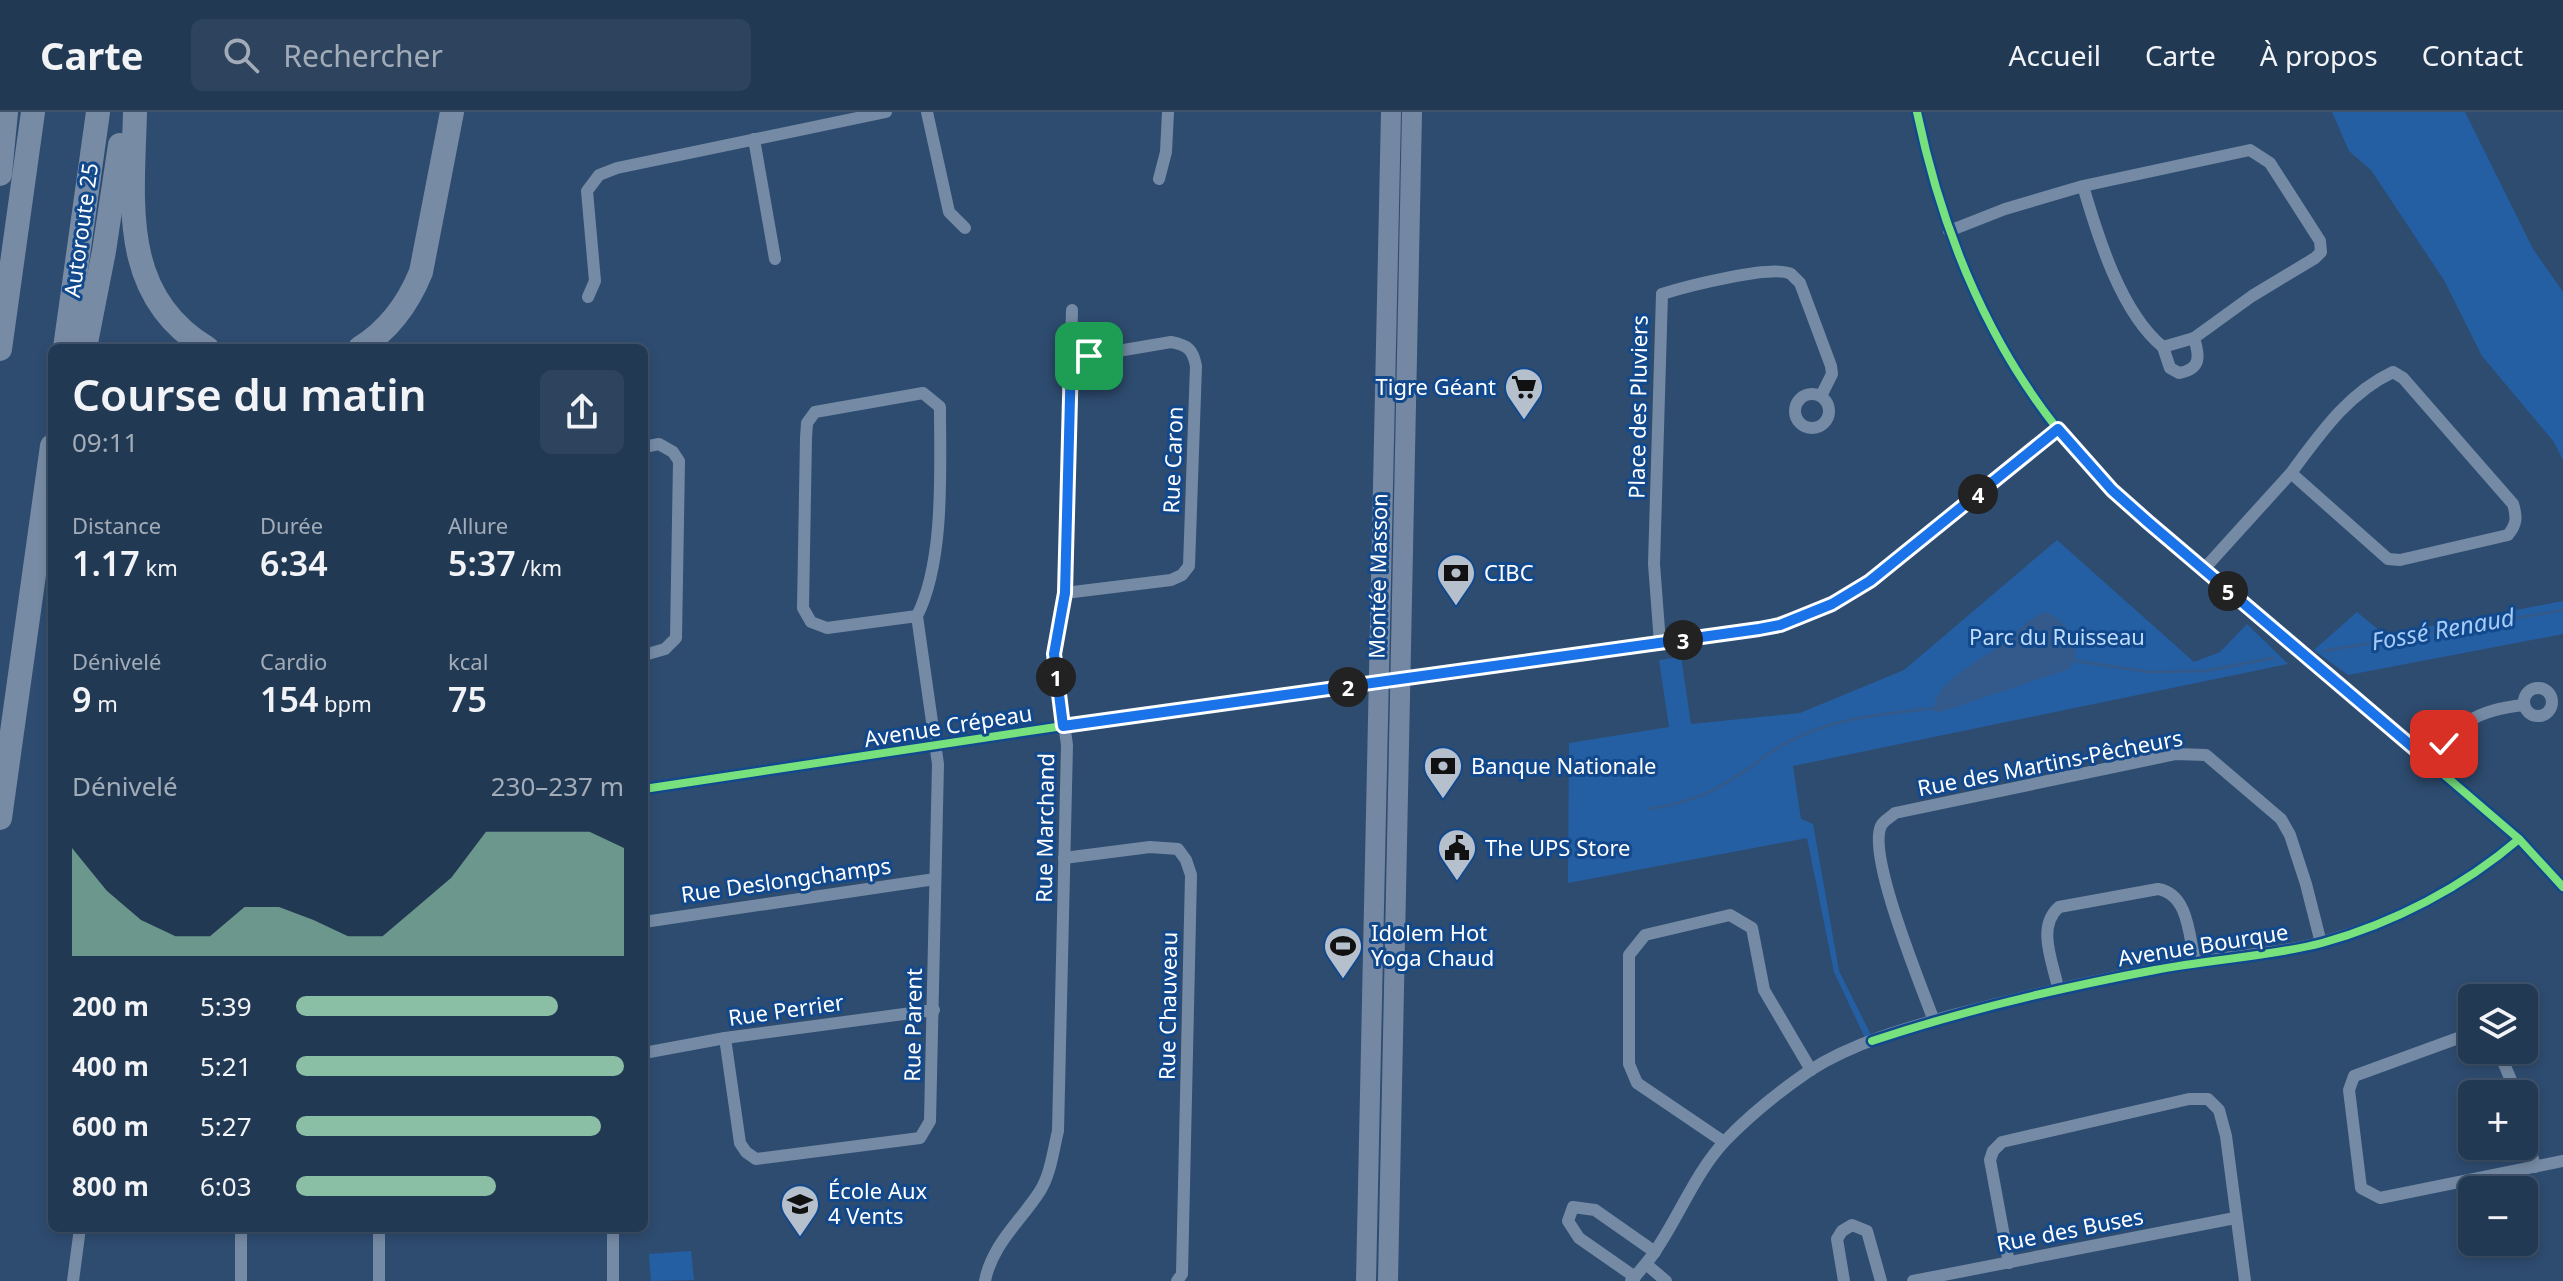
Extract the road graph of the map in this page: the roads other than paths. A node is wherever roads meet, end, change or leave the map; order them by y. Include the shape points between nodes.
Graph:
1 (6, 112) edge
2 (33, 112) edge
3 (98, 112) edge
4 (124, 112) edge
5 (135, 112) edge
6 (452, 112) edge
7 (886, 112) edge
8 (927, 112) edge
9 (1168, 112) edge
10 (1391, 112) edge
11 (1412, 112) edge
12 (1917, 112) edge
13 (754, 139) junction
14 (0, 174) edge
15 (1159, 179) dead end
16 (2083, 186) junction
17 (965, 228) dead end
18 (1949, 231) junction
19 (775, 259) dead end
20 (588, 297) dead end
21 (1072, 310) dead end
22 (2194, 338) junction
23 (66, 344) edge
24 (86, 344) edge
25 (201, 344) edge
26 (366, 344) edge
27 (2163, 347) junction
28 (0, 349) edge
29 (1071, 359) junction
30 (1821, 396) dead end
31 (2058, 429) junction
32 (648, 446) edge
33 (2291, 473) junction
34 (48, 475) edge
35 (48, 492) edge
36 (43, 511) junction
37 (2204, 569) junction
38 (1065, 593) junction
39 (917, 616) junction
40 (1660, 643) junction
41 (648, 654) edge
42 (1390, 682) junction
43 (2524, 705) dead end
44 (1063, 726) junction
45 (935, 746) junction
46 (2429, 761) junction
47 (648, 788) edge
48 (0, 818) edge
49 (2519, 839) junction
50 (1064, 858) junction
51 (935, 879) junction
52 (2563, 887) edge
53 (648, 921) edge
54 (2321, 943) junction
55 (2195, 962) junction
56 (2058, 988) junction
57 (934, 1010) junction
58 (1382, 1018) junction
59 (1934, 1021) junction
60 (725, 1038) junction
61 (2458, 1038) edge
62 (648, 1052) edge
63 (1811, 1070) junction
64 (1724, 1142) junction
65 (2533, 1160) edge
66 (2563, 1161) edge
67 (2535, 1167) junction
68 (2235, 1218) junction
69 (79, 1232) edge
70 (241, 1232) edge
71 (379, 1232) edge
72 (613, 1232) edge
73 (1655, 1252) junction
74 (2009, 1263) junction
75 (1646, 1264) junction
76 (1633, 1279) edge
77 (73, 1281) edge
78 (241, 1281) edge
79 (379, 1281) edge
80 (613, 1281) edge
81 (985, 1281) edge
82 (1177, 1281) edge
83 (1366, 1281) edge
84 (1388, 1281) edge
85 (1666, 1281) edge
86 (1844, 1281) edge
87 (1881, 1281) edge
88 (1913, 1281) edge
89 (2245, 1281) edge

1 - 14 highway
2 - 28 highway
3 - 23 highway, Autoroute 25
4 - 24 highway
5 - 25 highway via 132,205 141,263 167,312
6 - 26 highway via 417,283 395,317
7 - 13 street
8 - 17 street via 949,212
9 - 15 street
10 - 42 main road, Montée Masson
11 - 42 main road, Montée Masson
12 - 18 street
13 - 19 street
13 - 20 street via 617,168 592,181 587,191 595,281
16 - 18 street
16 - 22 street via 2250,150 2270,163 2320,241 2321,252
16 - 27 street via 2129,304
18 - 31 street via 2009,360
21 - 29 street, Rue Marchand
22 - 27 street
22 - 27 street via 2199,354 2189,371 2170,368
29 - 38 street, Rue Marchand
29 - 38 street, Rue Caron via 1171,342 1193,353 1196,381 1189,566 1171,580
30 - 40 street, Place des Pluviers via 1831,366 1800,283 1791,275 1754,273 1662,294 1654,564
31 - 37 street via 2112,490
31 - 40 street, Avenue Crépeau via 1839,601 1771,627
32 - 41 street via 659,444 679,461 676,638 665,649
33 - 33 street via 2332,419 2393,372 2513,504 2517,517 2508,535 2388,559
33 - 37 street
34 - 36 highway
35 - 36 highway
36 - 48 highway
37 - 46 street
38 - 44 street, Rue Marchand via 1054,654
39 - 39 street, Rue Parent via 936,536 940,407 923,393 815,412 806,438 803,608 811,622 827,628
39 - 45 street, Rue Parent
40 - 42 street, Avenue Crépeau
42 - 44 street, Avenue Crépeau
42 - 58 main road, Montée Masson
43 - 46 street via 2472,717
44 - 45 street, Avenue Crépeau
44 - 50 street, Rue Marchand
45 - 47 street, Avenue Crépeau
45 - 51 street, Rue Parent
46 - 49 street
49 - 52 street
49 - 54 street, Avenue Bourque via 2428,901
50 - 81 street, Rue Marchand via 1058,1131 1040,1191 996,1249
50 - 82 street, Rue Chauveau via 1150,847 1178,849 1191,875 1182,1274
51 - 53 street, Rue Deslongchamps
51 - 57 street, Rue Parent
54 - 55 street, Avenue Bourque
54 - 59 street, Rue des Martins-Pêcheurs via 2281,819 2206,755 2176,754 1895,813 1882,825 1879,843 1888,889
55 - 56 street, Avenue Bourque
55 - 56 street via 2184,913 2169,891 2059,907 2046,927
56 - 59 street, Avenue Bourque
57 - 60 street, Rue Perrier
57 - 60 street, Rue Parent via 930,1121 920,1138 907,1140 756,1159 740,1143
58 - 83 main road, Montée Masson
58 - 84 main road, Montée Masson
59 - 63 street, Avenue Bourque via 1872,1041
60 - 62 street, Rue Perrier
61 - 67 street via 2354,1076 2349,1090 2361,1188 2380,1198
63 - 64 street, Avenue Bourque
63 - 64 street via 1764,990 1752,928 1730,915 1645,935 1629,955 1629,1064 1637,1083
64 - 73 street, Avenue Bourque
65 - 67 street
66 - 67 street
68 - 74 street, Rue des Buses
68 - 74 street via 2219,1110 2208,1099 2189,1099 2002,1142 1990,1160
68 - 89 street
69 - 77 street
70 - 78 street
71 - 79 street
72 - 80 street
73 - 75 street, Avenue Bourque
73 - 76 street via 1595,1210 1573,1207 1568,1221 1579,1238
74 - 88 street, Rue des Buses
75 - 76 street, Avenue Bourque
75 - 85 street
86 - 87 street via 1837,1239 1852,1225 1867,1231

